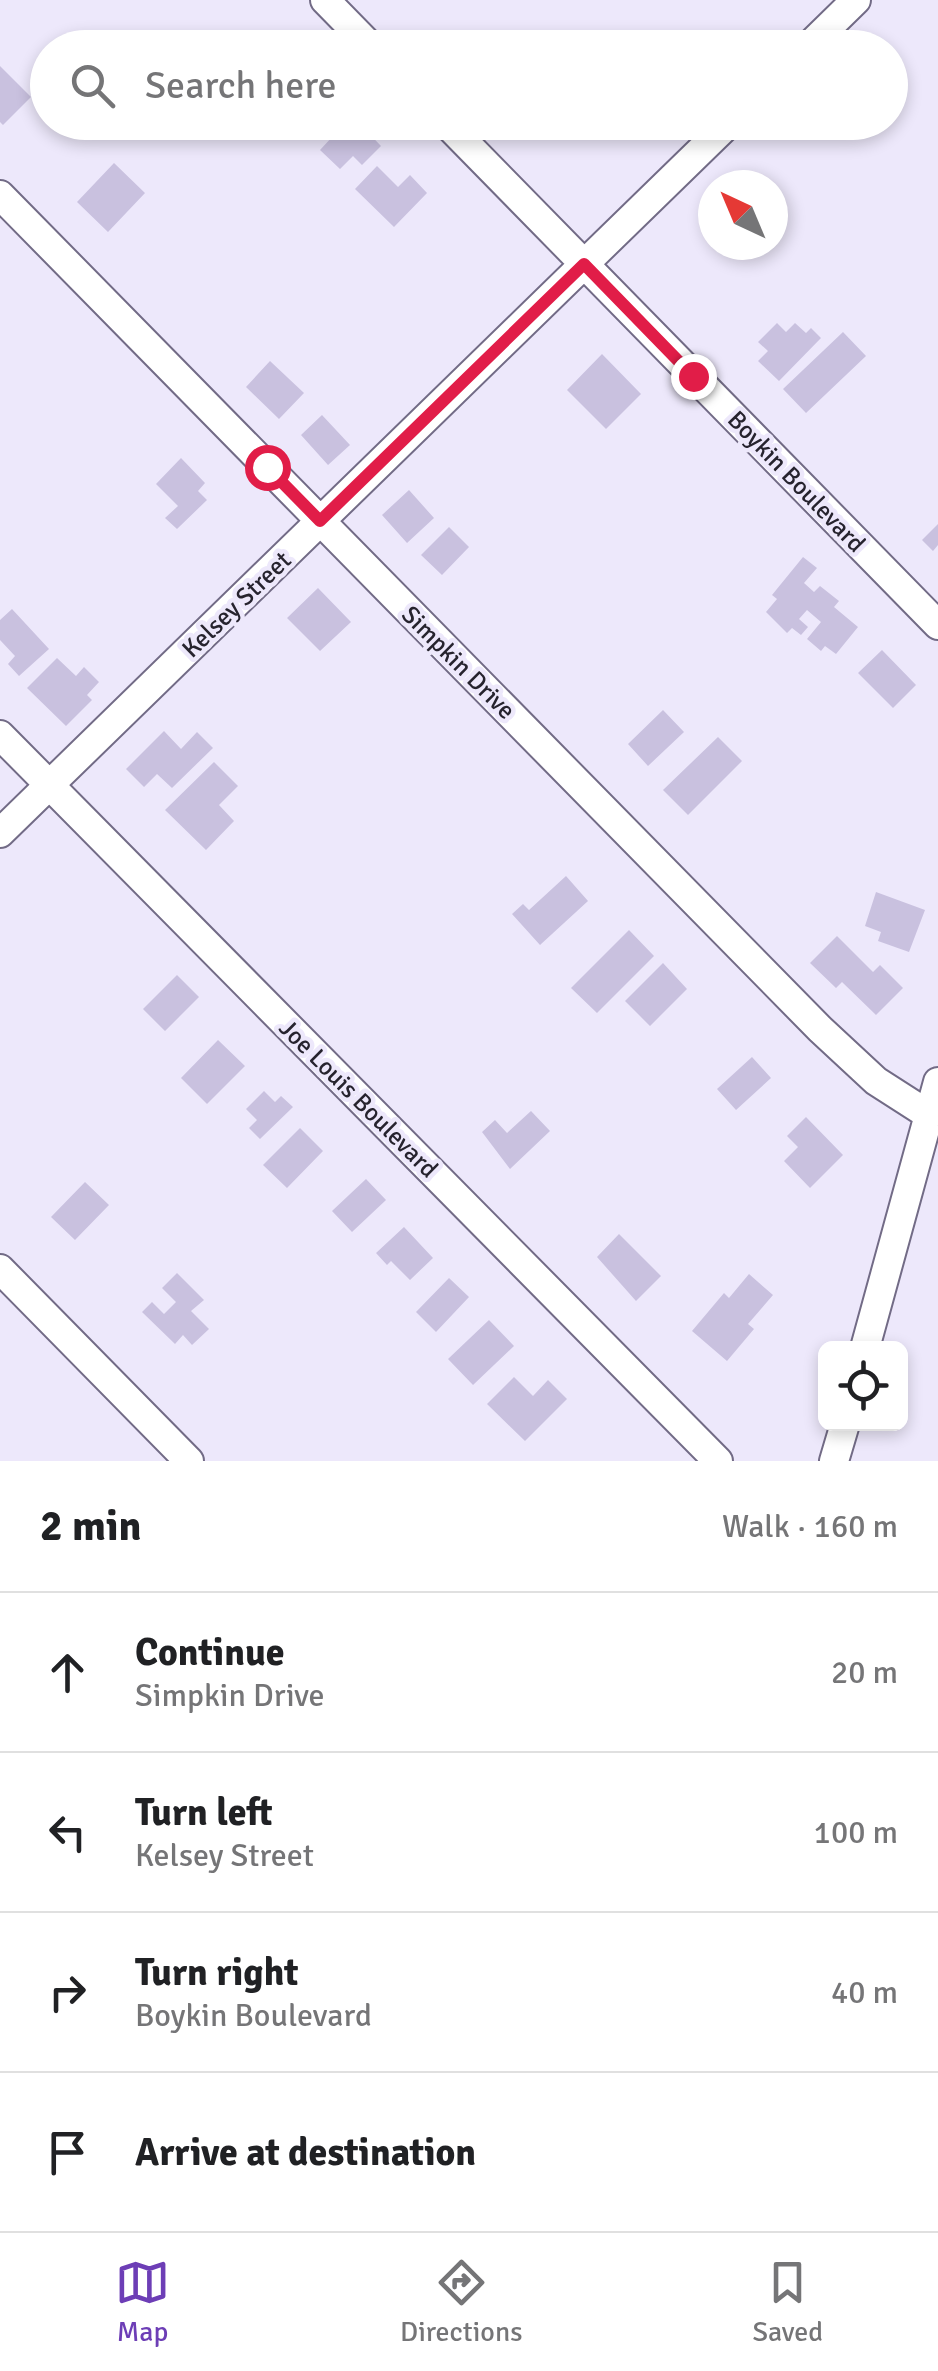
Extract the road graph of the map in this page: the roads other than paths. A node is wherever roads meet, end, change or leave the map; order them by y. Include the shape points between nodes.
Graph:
1 (325, 0) edge
2 (856, 0) edge
3 (354, 30) edge
4 (825, 30) edge
5 (463, 140) edge
6 (711, 140) edge
7 (0, 195) edge
8 (584, 264) junction
9 (320, 521) junction
10 (938, 625) edge
11 (0, 734) edge
12 (50, 785) junction
13 (0, 834) edge
14 (938, 1082) edge
15 (929, 1115) junction
16 (0, 1269) edge
17 (867, 1341) edge
18 (843, 1431) edge
19 (189, 1461) edge
20 (718, 1461) edge
21 (834, 1461) edge

1 - 3 street
2 - 4 street
5 - 8 street, Boykin Boulevard
6 - 8 street, Kelsey Street
7 - 9 street, Simpkin Drive
8 - 9 street, Kelsey Street
8 - 10 street, Boykin Boulevard
9 - 12 street, Kelsey Street
9 - 15 street, Simpkin Drive via 820,1030 876,1082
11 - 12 street, Joe Louis Boulevard
12 - 13 street, Kelsey Street
12 - 20 street, Joe Louis Boulevard
14 - 15 street
15 - 17 street
16 - 19 street
18 - 21 street

